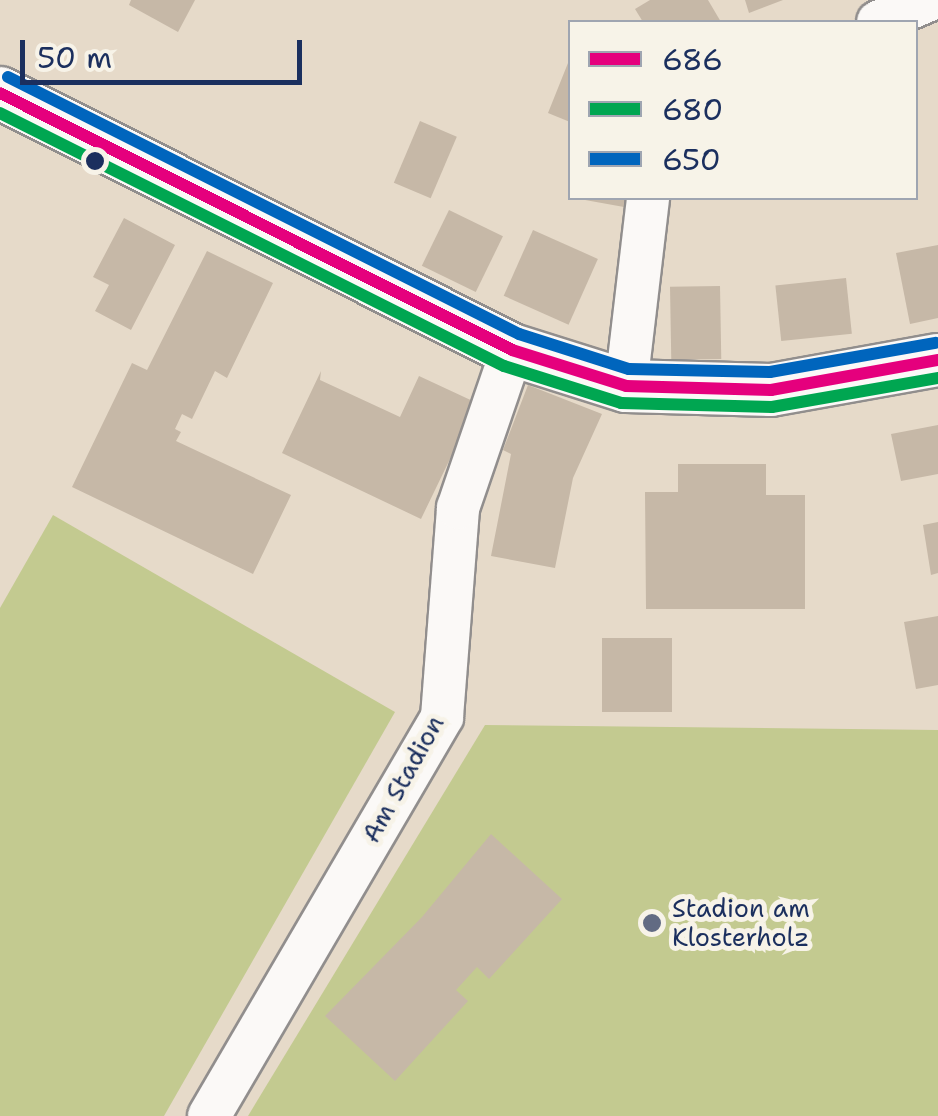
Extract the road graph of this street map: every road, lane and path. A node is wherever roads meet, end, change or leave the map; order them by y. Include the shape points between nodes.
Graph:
1 (929, 0) edge
2 (883, 20) edge
3 (0, 93) edge
4 (648, 200) edge
5 (512, 350) junction
6 (938, 360) edge
7 (626, 386) junction
8 (208, 1116) edge

1 - 2 street
3 - 5 street
4 - 7 street
5 - 7 street
5 - 8 street, Am Stadion via 458,508 442,718
6 - 7 street via 771,390

